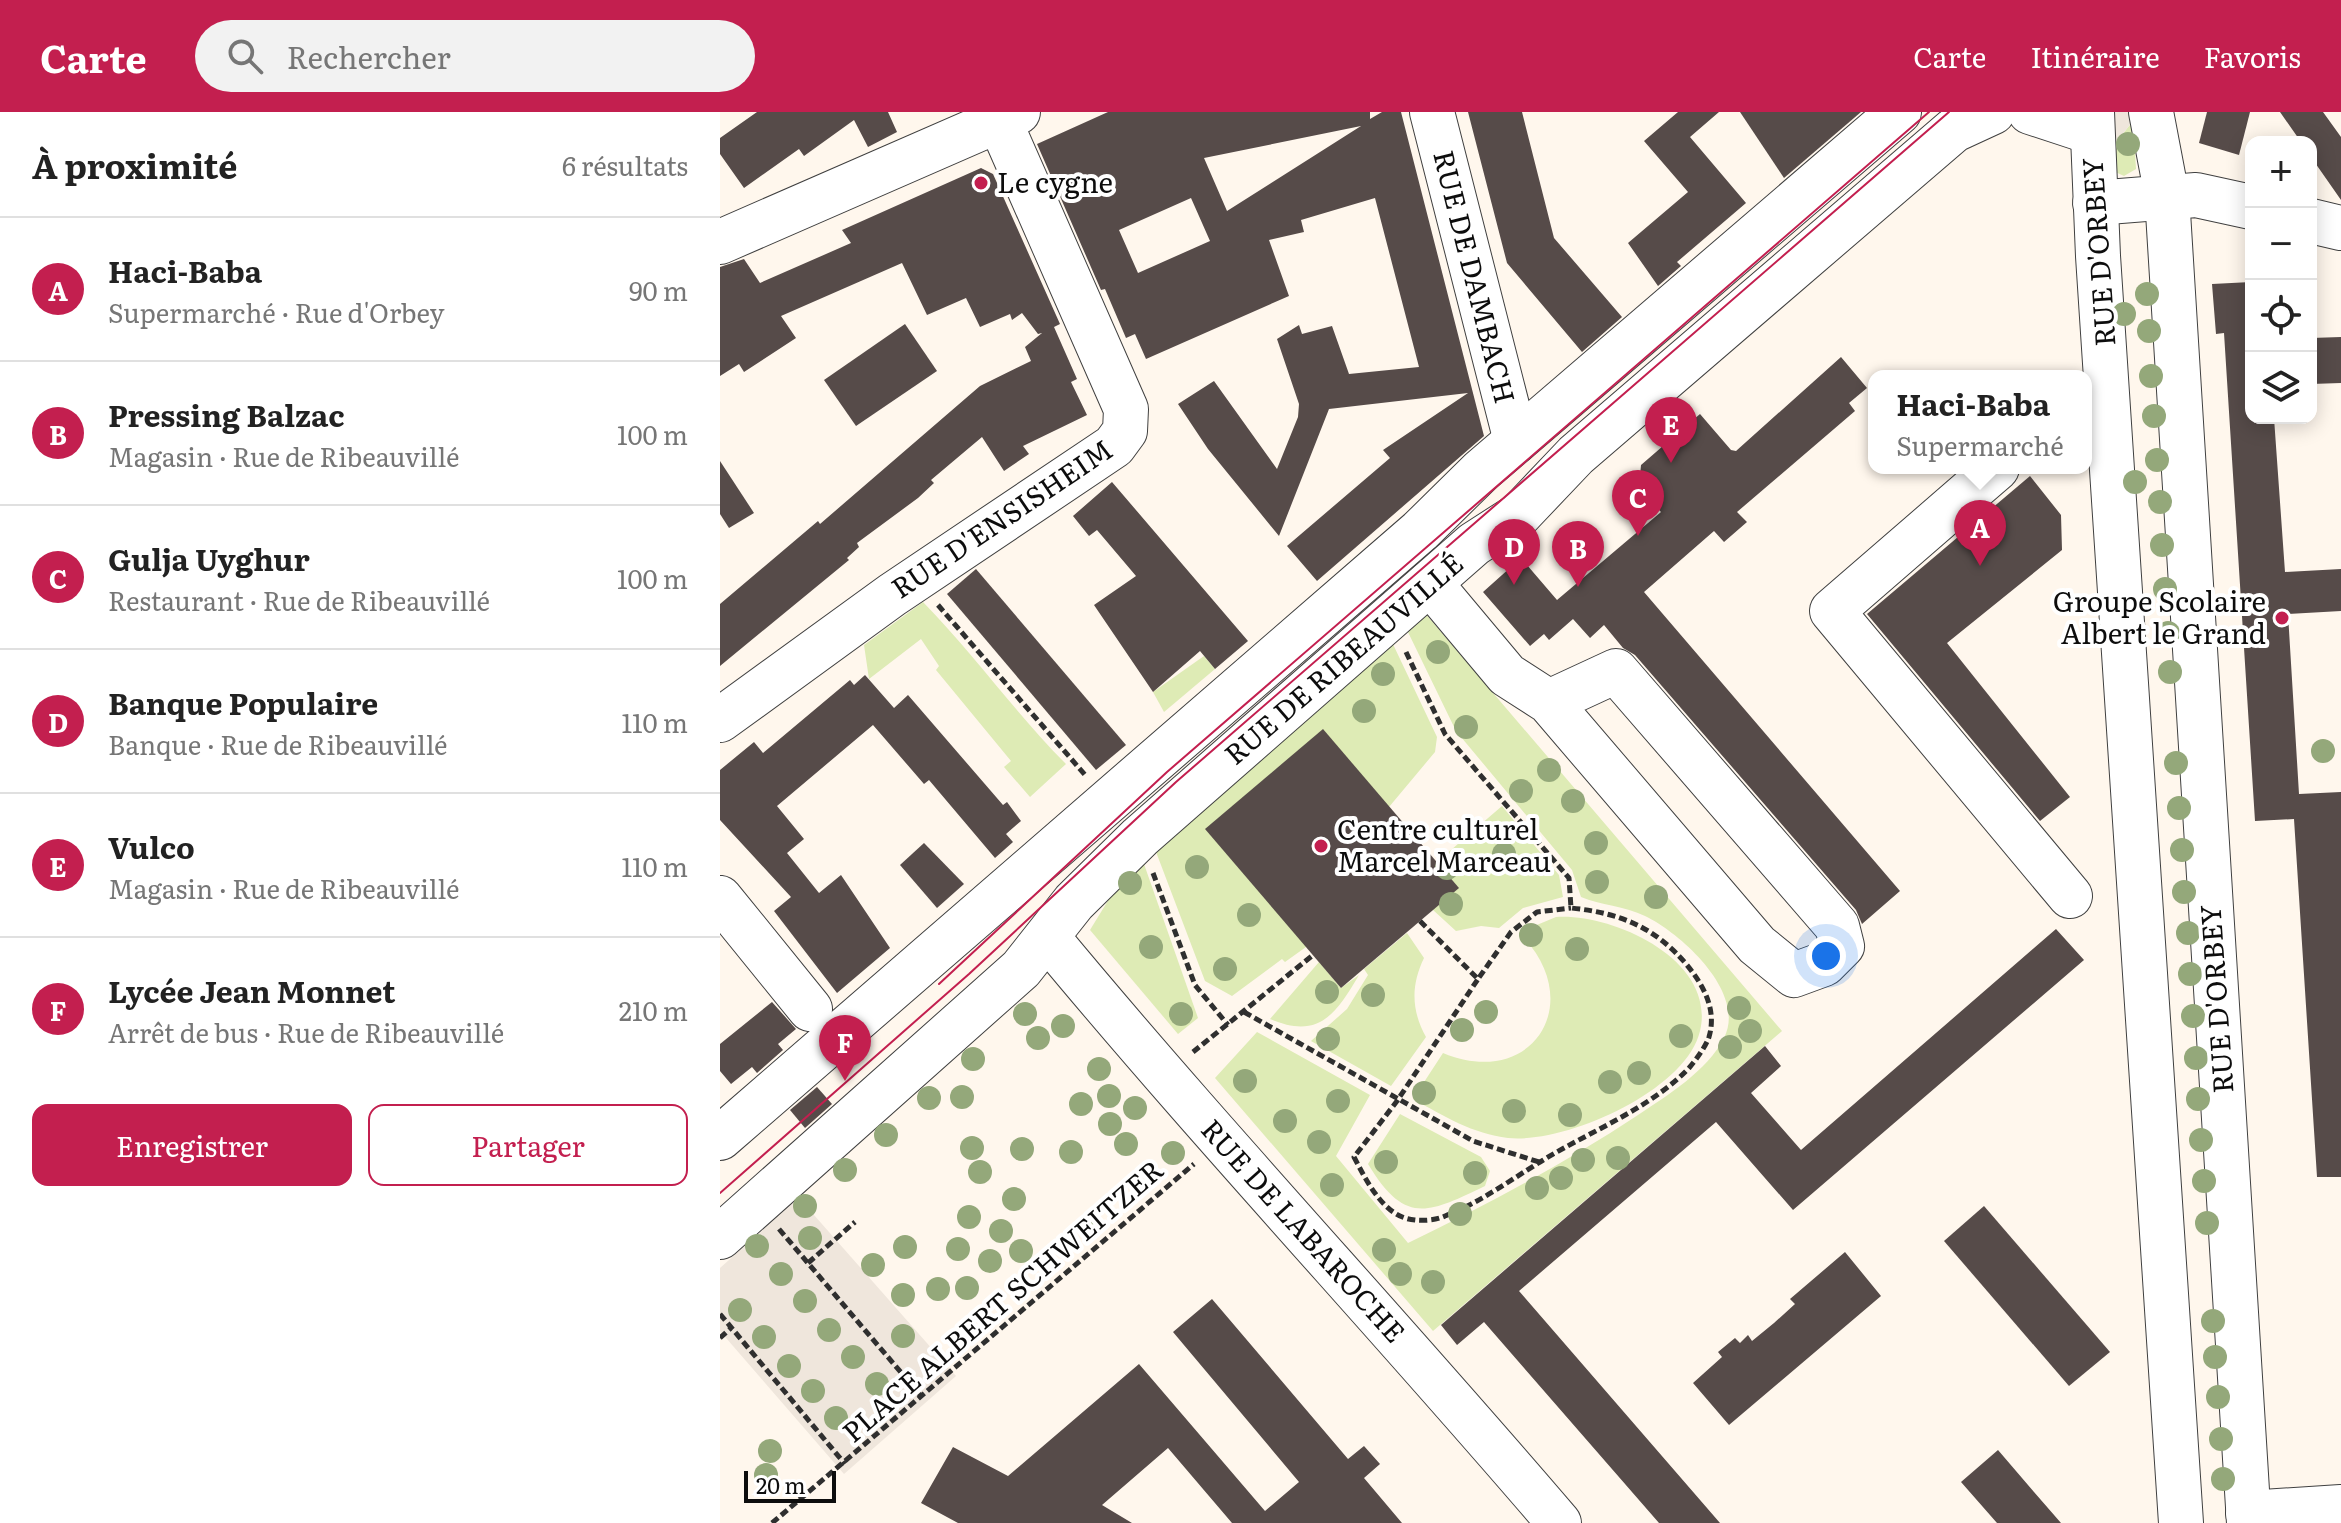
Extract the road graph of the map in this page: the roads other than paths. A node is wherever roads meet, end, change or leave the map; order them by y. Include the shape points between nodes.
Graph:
1 (1432, 112) edge
2 (1899, 112) edge
3 (1993, 112) edge
4 (2030, 112) edge
5 (2151, 112) edge
6 (1008, 116) edge
7 (2092, 122) edge
8 (2167, 196) junction
9 (2095, 203) junction
10 (2245, 206) edge
11 (2317, 222) edge
12 (2341, 228) edge
13 (720, 242) edge
14 (2098, 417) edge
15 (1516, 441) junction
16 (1990, 474) edge
17 (1430, 583) junction
18 (1549, 702) junction
19 (720, 720) edge
20 (2200, 720) junction
21 (2130, 727) junction
22 (2070, 896) dead end
23 (720, 898) edge
24 (1048, 938) junction
25 (810, 1009) dead end
26 (720, 1138) edge
27 (720, 1237) edge
28 (2234, 1278) junction
29 (2166, 1283) junction
30 (2341, 1507) edge
31 (2249, 1518) edge
32 (1559, 1523) edge
33 (2181, 1523) edge

1 - 15 street, RUE DE DAMBACH
2 - 15 street, RUE DE RIBEAUVILLÉ
3 - 17 street, RUE DE RIBEAUVILLÉ via 1954,130 1576,455 1519,515 1474,544
4 - 7 street
5 - 8 street, RUE D'ORBEY
6 - 13 street
6 - 19 street, RUE D'ENSISHEIM via 1126,409 1125,431 1114,446 892,595
7 - 9 street, RUE D'ORBEY
8 - 9 street
8 - 10 street via 2196,195
8 - 20 street, RUE D'ORBEY
9 - 14 street, RUE D'ORBEY
11 - 12 street
14 - 21 street, RUE D'ORBEY
15 - 26 street, RUE DE RIBEAUVILLÉ via 1420,531
16 - 22 street via 1832,611
17 - 18 street via 1507,675
17 - 24 street, RUE DE RIBEAUVILLÉ via 1140,837 1074,902
18 - 18 street via 1757,945 1794,975 1824,964 1842,946 1837,926 1616,671
20 - 21 street
20 - 28 street, RUE D'ORBEY
21 - 29 street, RUE D'ORBEY
23 - 25 street
24 - 27 street, RUE DE RIBEAUVILLÉ via 1021,969
24 - 32 street, RUE DE LABAROCHE
28 - 29 street
28 - 31 street, RUE D'ORBEY
29 - 33 street, RUE D'ORBEY
30 - 31 street

